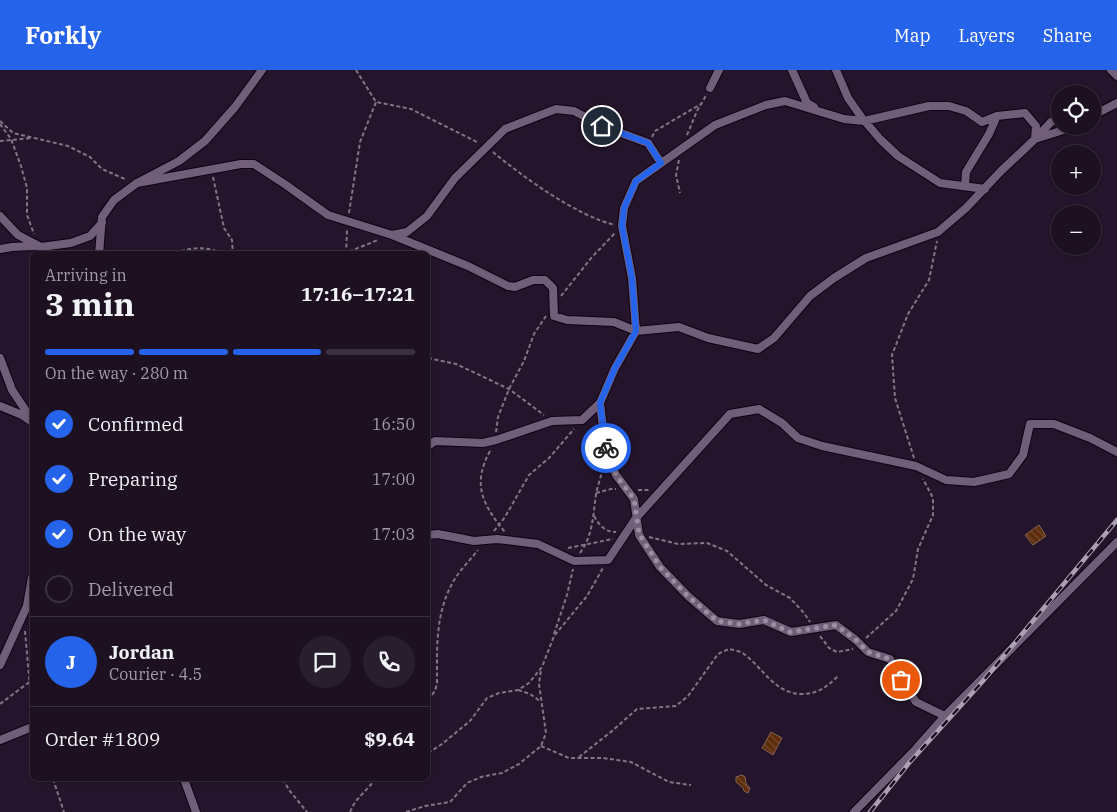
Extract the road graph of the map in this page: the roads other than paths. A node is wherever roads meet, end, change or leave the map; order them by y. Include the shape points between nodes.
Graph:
1 (262, 70) edge
2 (719, 70) edge
3 (792, 70) edge
4 (836, 70) edge
5 (1111, 70) edge
6 (1117, 76) edge
7 (710, 88) dead end
8 (1117, 103) edge
9 (1101, 111) edge
10 (821, 112) junction
11 (997, 116) junction
12 (864, 121) junction
13 (1051, 122) edge
14 (1051, 134) edge
15 (1036, 138) junction
16 (661, 163) junction
17 (137, 183) junction
18 (964, 186) junction
19 (984, 189) junction
20 (0, 216) edge
21 (102, 223) junction
22 (392, 235) junction
23 (44, 246) junction
24 (0, 249) edge
25 (99, 251) edge
26 (636, 331) junction
27 (0, 358) edge
28 (600, 403) junction
29 (0, 406) edge
30 (30, 418) edge
31 (30, 420) edge
32 (430, 445) edge
33 (1117, 452) edge
34 (636, 518) junction
35 (430, 535) edge
36 (1117, 542) edge
37 (30, 589) edge
38 (0, 666) edge
39 (945, 716) junction
40 (30, 728) edge
41 (0, 740) edge
42 (185, 781) edge
43 (196, 812) edge
44 (854, 812) edge

1 - 17 street via 205,141 179,161
2 - 7 street
3 - 10 street via 807,102
4 - 12 street via 848,98
5 - 6 street
8 - 9 street
10 - 12 street
10 - 16 street via 785,101 766,105 716,125
11 - 12 street via 982,122 966,110 929,106
11 - 15 street via 1025,113 1036,126
11 - 18 street via 966,172
12 - 18 street via 898,156 922,172 940,183
13 - 15 street
14 - 15 street
15 - 19 street
16 - 22 street via 648,143 602,126 574,111 556,108 505,129 454,178 427,216 407,232
16 - 26 street via 636,181 624,208 622,226 632,278
17 - 21 street via 114,200 102,217
17 - 22 street via 254,164 328,215
18 - 19 street
19 - 26 street via 938,232 866,258 834,278 810,296 774,338 758,349 708,338 678,327
20 - 23 street via 18,235
21 - 23 street via 90,236 71,243
21 - 25 street
22 - 26 street via 508,286 545,280 553,288 554,316 567,320 614,322
23 - 24 street
26 - 28 street
27 - 30 street via 12,390
28 - 32 street via 582,420 552,421 496,440 435,441
28 - 34 street via 606,453 616,475 634,499
29 - 31 street
33 - 34 street via 1054,424 1030,424 1023,455 1008,474 974,482 946,480 916,466 798,438 782,423 759,410 730,414
34 - 35 street via 608,560 574,561 538,544
34 - 39 street via 639,534 660,567 717,621 739,624 764,620 790,632 836,625 868,652 890,659 916,702
36 - 39 street
37 - 38 street via 27,606
39 - 44 street
40 - 41 street
42 - 43 street

